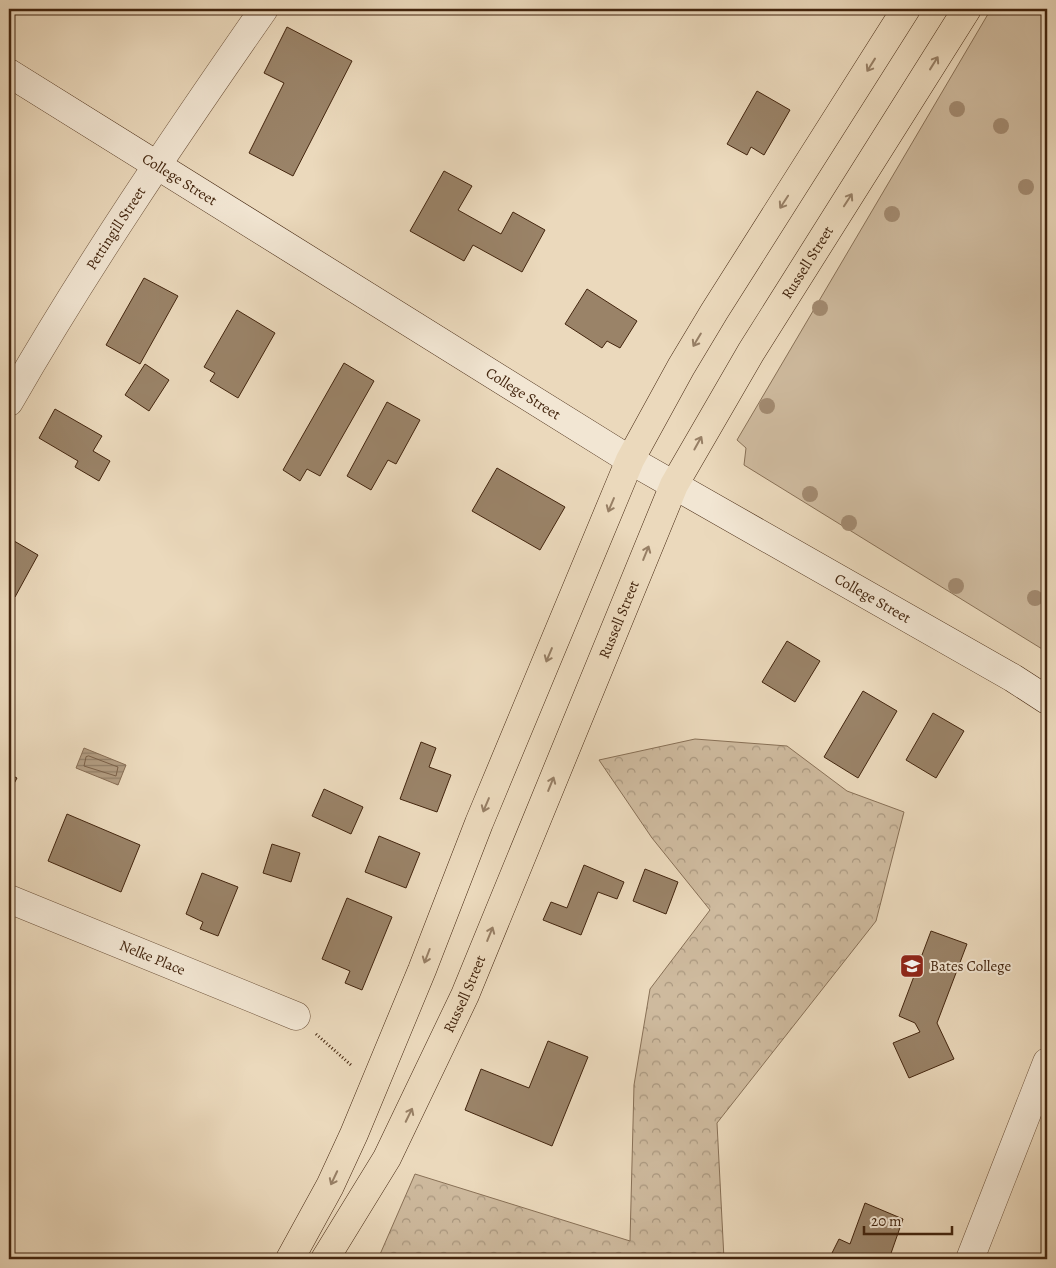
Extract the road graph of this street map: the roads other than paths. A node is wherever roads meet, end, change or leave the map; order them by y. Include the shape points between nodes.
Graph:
1 (264, 9) edge
2 (906, 9) edge
3 (967, 9) edge
4 (9, 73) edge
5 (156, 163) junction
6 (9, 402) edge
7 (630, 460) junction
8 (674, 485) junction
9 (1047, 700) edge
10 (9, 899) edge
11 (296, 1016) road end
12 (1047, 1062) edge
13 (387, 1158) junction
14 (290, 1259) edge
15 (326, 1259) edge
16 (340, 1259) edge
17 (970, 1259) edge

1 - 5 street, Pettingill Street
2 -> 7 main road via 714,312
8 -> 3 main road, Russell Street via 751,352
4 - 5 street, College Street
5 - 6 street, Pettingill Street via 55,321
5 - 7 street, College Street
7 - 8 street, College Street
7 -> 14 main road via 354,1134
8 - 9 street, College Street
13 -> 8 main road, Russell Street via 465,996
10 - 11 street, Nelke Place
12 - 17 street
13 - 15 main road, Russell Street
13 - 16 main road

